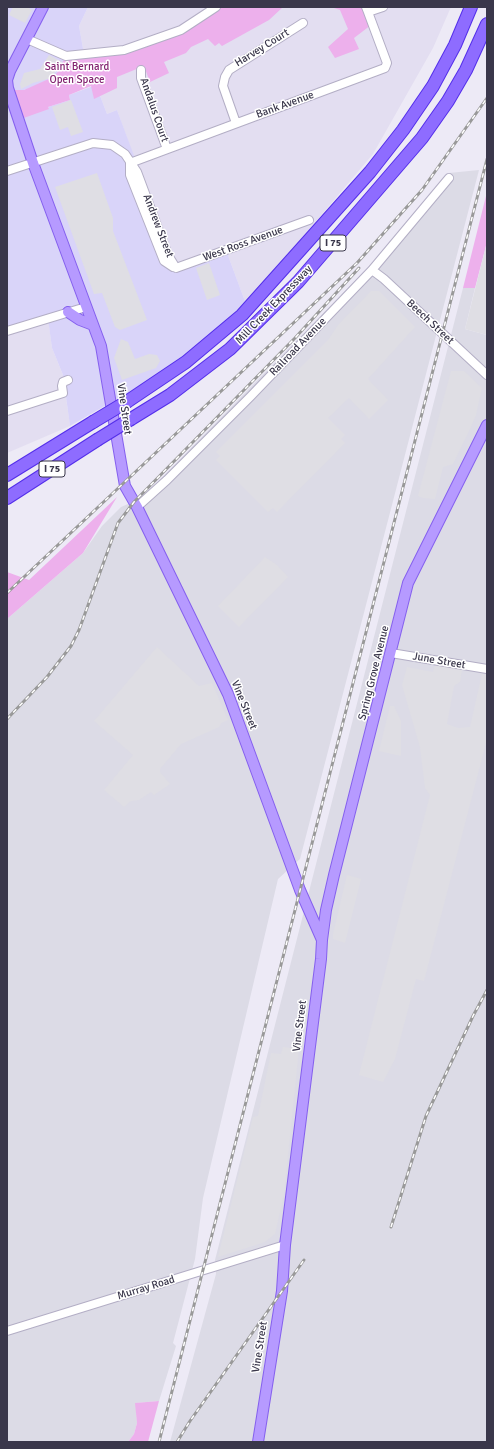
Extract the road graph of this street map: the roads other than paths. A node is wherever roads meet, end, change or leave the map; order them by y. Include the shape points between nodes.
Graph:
1 (43, 7) edge
2 (216, 7) edge
3 (383, 7) edge
4 (471, 7) edge
5 (367, 10) edge
6 (303, 23) dead end
7 (487, 24) edge
8 (27, 39) junction
9 (141, 70) dead end
10 (7, 80) edge
11 (236, 123) junction
12 (167, 149) junction
13 (33, 163) junction
14 (130, 163) junction
15 (7, 171) edge
16 (449, 178) dead end
17 (309, 220) dead end
18 (176, 268) joint
19 (372, 270) junction
20 (86, 307) junction
21 (68, 312) junction
22 (94, 325) junction
23 (7, 331) edge
24 (487, 375) edge
25 (68, 380) dead end
26 (7, 411) edge
27 (487, 425) edge
28 (7, 475) edge
29 (7, 498) edge
30 (137, 507) junction
31 (391, 653) junction
32 (487, 669) edge
33 (322, 940) junction
34 (285, 1245) junction
35 (7, 1331) edge
36 (258, 1442) edge

1 - 8 main road, Vine Street
2 - 8 street via 181,30 124,50 66,56
3 - 5 street, Bank Avenue
4 - 28 highway, Mill Creek Expressway / I 75, bridge via 455,45 433,86 403,130 370,172 242,315 186,362 128,401
5 - 11 street, Bank Avenue via 387,63 385,68
6 - 11 street, Harvey Court via 229,70 223,86
7 - 29 highway, Mill Creek Expressway / I 75, bridge via 466,70 422,138 272,310 230,349 170,395
8 - 10 main road, Vine Street
9 - 12 street, Andalus Court via 141,78
10 - 13 main road, Vine Street via 8,90
11 - 12 street, Bank Avenue
12 - 14 street, Bank Avenue
13 - 14 street via 100,142 120,150
13 - 15 street
13 - 20 main road, Vine Street
14 - 18 street, Andrew Street via 130,175 164,261
16 - 19 street, Railroad Avenue
17 - 18 street, West Ross Avenue
19 - 24 street, Beech Street
19 - 30 street, Railroad Avenue
20 - 21 street
20 - 22 main road, Vine Street
21 - 22 main road
21 - 23 street
22 - 30 main road, Vine Street via 104,359 125,486
25 - 26 street via 63,382 63,393
27 - 31 main road, Spring Grove Avenue via 408,583
30 - 33 main road, Vine Street via 228,694 300,890
31 - 32 street, June Street
31 - 33 main road, Spring Grove Avenue via 334,875
33 - 34 main road, Vine Street
34 - 35 street, Murray Road
34 - 36 main road, Vine Street via 282,1291

